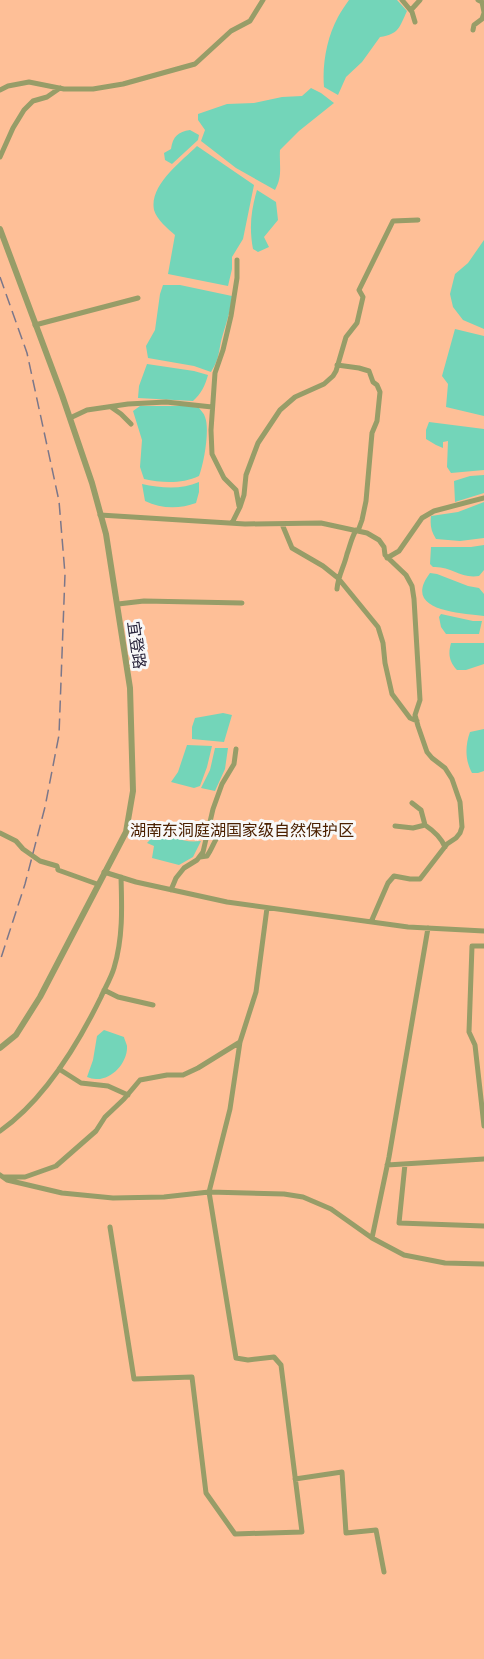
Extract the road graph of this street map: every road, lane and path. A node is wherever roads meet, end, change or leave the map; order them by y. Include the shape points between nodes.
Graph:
1 (263, 0) edge
2 (402, 0) edge
3 (420, 0) edge
4 (478, 0) edge
5 (411, 10) junction
6 (484, 12) edge
7 (415, 22) dead end
8 (473, 30) dead end
9 (60, 88) junction
10 (0, 90) edge
11 (0, 157) edge
12 (418, 220) dead end
13 (0, 229) edge
14 (237, 260) dead end
15 (138, 298) dead end
16 (35, 325) junction
17 (337, 365) junction
18 (111, 407) junction
19 (212, 407) junction
20 (70, 418) junction
21 (131, 424) dead end
22 (484, 498) edge
23 (240, 507) junction
24 (100, 515) junction
25 (232, 523) junction
26 (282, 524) junction
27 (357, 530) junction
28 (387, 558) junction
29 (338, 578) junction
30 (337, 589) dead end
31 (242, 603) dead end
32 (118, 604) junction
33 (417, 721) junction
34 (236, 749) dead end
35 (412, 803) dead end
36 (425, 825) junction
37 (395, 826) dead end
38 (240, 832) dead end
39 (0, 833) edge
40 (445, 847) junction
41 (200, 857) junction
42 (104, 872) junction
43 (120, 877) junction
44 (98, 884) junction
45 (171, 890) junction
46 (267, 908) junction
47 (370, 922) junction
48 (428, 928) junction
49 (484, 931) edge
50 (484, 946) edge
51 (104, 990) junction
52 (153, 1005) dead end
53 (240, 1042) junction
54 (0, 1048) edge
55 (59, 1069) junction
56 (128, 1095) junction
57 (484, 1126) edge
58 (0, 1131) edge
59 (484, 1159) edge
60 (405, 1164) junction
61 (387, 1165) junction
62 (1, 1178) edge
63 (209, 1192) junction
64 (484, 1226) edge
65 (110, 1227) dead end
66 (372, 1238) junction
67 (484, 1264) edge
68 (295, 1479) junction
69 (384, 1572) dead end

1 - 9 street via 250,21 231,31 195,64 123,84 93,89
2 - 5 street
3 - 5 street
4 - 6 street
5 - 7 street
6 - 8 street
9 - 10 street via 29,82
9 - 11 street via 33,101 24,111
12 - 17 street via 393,221 358,290 363,297 357,322 346,337
13 - 16 street, 宜登路
14 - 19 street via 231,316 215,373
15 - 16 street
16 - 20 street, 宜登路
17 - 23 street via 324,384 295,397 280,410 258,443
17 - 27 street via 369,371 380,392 363,520
18 - 19 street via 166,402
18 - 20 street via 87,410
18 - 21 street
19 - 23 street via 212,454 224,478 236,490
20 - 24 street, 宜登路
22 - 28 street via 422,518 399,550
23 - 25 street
24 - 25 street
24 - 32 street, 宜登路
25 - 26 street
26 - 27 street via 321,523
26 - 29 street via 292,548
27 - 28 street via 379,540
27 - 29 street
28 - 33 street via 412,586 420,700
29 - 30 street
29 - 33 street via 378,627 392,694
31 - 32 street
32 - 42 street, 宜登路 via 130,688 133,791 126,832
33 - 40 street via 427,752 445,768 460,802 460,833
34 - 41 street
35 - 36 street via 421,810
36 - 37 street
36 - 40 street via 442,839
38 - 41 street via 233,830 216,837 212,850
39 - 44 street via 40,861
40 - 47 street via 420,879 394,876
41 - 45 street via 184,868
42 - 43 street
42 - 44 street, 宜登路
43 - 45 street
43 - 51 street via 122,921 114,969
44 - 54 street, 宜登路 via 40,997 16,1035
45 - 46 street
46 - 47 street
46 - 53 street via 256,992
47 - 48 street
48 - 49 street
48 - 61 street
50 - 57 street via 472,946 469,1032 475,1045
51 - 52 street
51 - 55 street
53 - 56 street via 183,1075 140,1080
53 - 63 street via 230,1109
55 - 56 street via 81,1083 108,1086
55 - 58 street
56 - 62 street via 96,1131 56,1166 25,1177
59 - 60 street
60 - 61 street
60 - 64 street via 399,1223
61 - 66 street
62 - 63 street via 62,1193 113,1198
63 - 66 street via 303,1197 331,1209
63 - 68 street via 236,1358 274,1357 281,1365
65 - 68 street via 134,1378 192,1377 206,1493 235,1534 302,1532
66 - 67 street via 404,1256
68 - 69 street via 342,1472 346,1533 376,1530

